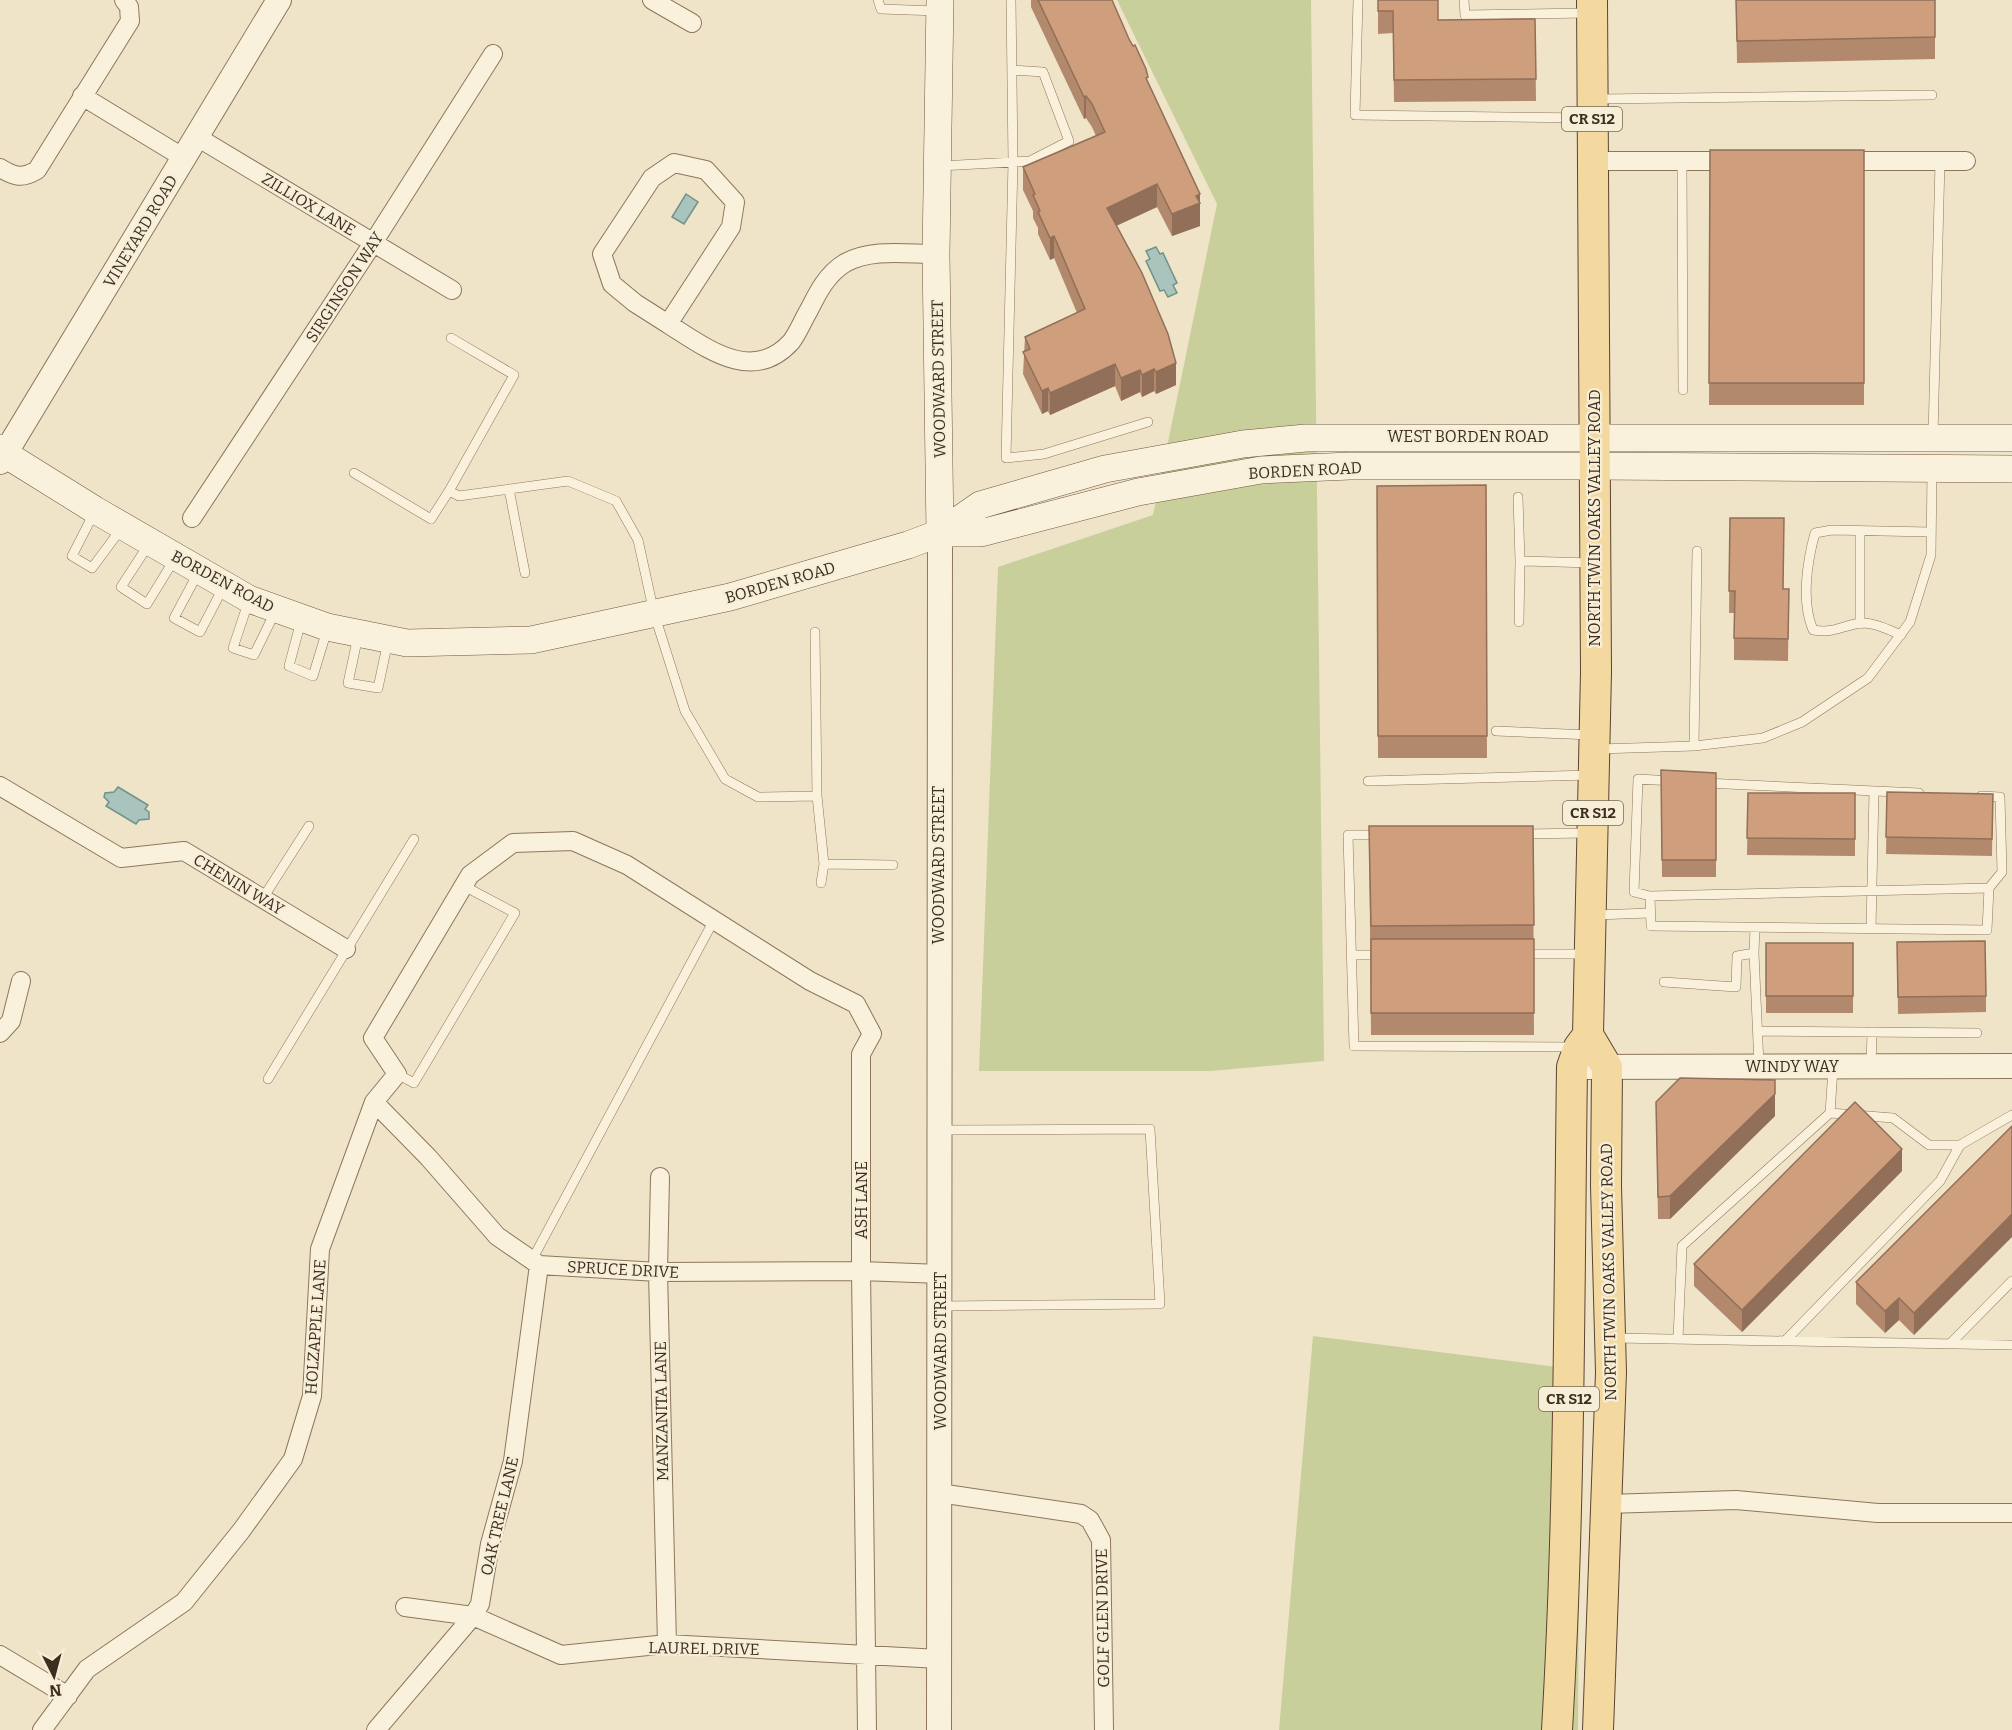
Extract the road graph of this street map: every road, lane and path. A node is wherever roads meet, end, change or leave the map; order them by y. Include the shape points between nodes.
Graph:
1 (124, 0) edge
2 (279, 0) edge
3 (652, 0) edge
4 (878, 0) edge
5 (1011, 0) edge
6 (1358, 0) edge
7 (1464, 0) edge
8 (677, 6) edge
9 (940, 6) edge
10 (1592, 7) edge
11 (692, 23) dead end
12 (493, 54) dead end
13 (1012, 70) junction
14 (1932, 95) dead end
15 (82, 96) junction
16 (1592, 109) junction
17 (196, 137) junction
18 (184, 158) junction
19 (1965, 160) dead end
20 (1592, 161) junction
21 (1682, 161) junction
22 (1752, 161) edge
23 (1822, 161) edge
24 (1940, 161) junction
25 (1013, 162) junction
26 (938, 166) junction
27 (0, 168) edge
28 (373, 243) junction
29 (936, 254) junction
30 (452, 290) dead end
31 (668, 324) junction
32 (452, 338) dead end
33 (1683, 390) dead end
34 (1148, 422) dead end
35 (1593, 436) junction
36 (1933, 438) junction
37 (2012, 438) edge
38 (1, 455) edge
39 (1593, 466) junction
40 (1932, 468) junction
41 (2012, 469) edge
42 (354, 473) dead end
43 (509, 489) junction
44 (449, 491) junction
45 (1518, 497) dead end
46 (95, 510) junction
47 (192, 518) dead end
48 (123, 527) junction
49 (1860, 531) junction
50 (1931, 532) junction
51 (940, 533) junction
52 (150, 542) junction
53 (1697, 551) dead end
54 (175, 558) junction
55 (1520, 561) junction
56 (1594, 563) junction
57 (199, 572) junction
58 (525, 573) dead end
59 (225, 586) junction
60 (249, 599) junction
61 (276, 610) junction
62 (654, 614) junction
63 (301, 620) junction
64 (1519, 622) dead end
65 (1860, 624) junction
66 (327, 627) junction
67 (815, 632) dead end
68 (358, 633) junction
69 (1901, 635) junction
70 (388, 639) junction
71 (1496, 731) dead end
72 (1694, 746) junction
73 (1594, 753) junction
74 (1368, 780) dead end
75 (1685, 782) edge
76 (1697, 782) edge
77 (0, 786) edge
78 (1874, 791) junction
79 (1931, 794) edge
80 (1966, 795) edge
81 (817, 796) junction
82 (309, 826) dead end
83 (1592, 833) junction
84 (1394, 834) edge
85 (1511, 834) edge
86 (414, 839) dead end
87 (824, 864) junction
88 (893, 865) dead end
89 (821, 883) dead end
90 (464, 886) junction
91 (1989, 888) junction
92 (1872, 891) junction
93 (1650, 896) junction
94 (263, 898) junction
95 (1649, 913) junction
96 (1590, 916) junction
97 (714, 920) junction
98 (1755, 927) junction
99 (1871, 928) junction
100 (346, 949) junction
101 (1754, 953) junction
102 (1506, 954) edge
103 (1590, 954) junction
104 (1387, 955) edge
105 (1352, 956) junction
106 (21, 981) dead end
107 (1664, 982) dead end
108 (1757, 1031) junction
109 (1872, 1032) junction
110 (0, 1033) edge
111 (1977, 1033) dead end
112 (1580, 1050) junction
113 (1759, 1066) junction
114 (1833, 1066) junction
115 (1871, 1066) junction
116 (2012, 1066) edge
117 (1607, 1067) junction
118 (397, 1074) junction
119 (268, 1079) dead end
120 (374, 1102) junction
121 (1830, 1113) junction
122 (2012, 1115) edge
123 (939, 1130) junction
124 (1960, 1145) junction
125 (660, 1178) dead end
126 (535, 1263) junction
127 (861, 1271) junction
128 (658, 1272) junction
129 (941, 1274) junction
130 (2012, 1281) edge
131 (941, 1306) junction
132 (1610, 1338) junction
133 (1678, 1339) junction
134 (1785, 1341) junction
135 (1950, 1344) junction
136 (2012, 1345) edge
137 (939, 1493) junction
138 (1607, 1504) junction
139 (2012, 1513) edge
140 (405, 1607) dead end
141 (473, 1616) junction
142 (666, 1644) junction
143 (0, 1655) edge
144 (867, 1655) junction
145 (939, 1659) junction
146 (68, 1696) junction
147 (42, 1730) edge
148 (376, 1730) edge
149 (867, 1730) edge
150 (939, 1730) edge
151 (1104, 1730) edge
152 (1557, 1730) edge
153 (1598, 1730) edge

1 - 15 street via 130,21
2 - 17 street, VINEYARD ROAD
3 - 8 street
4 - 9 lane via 881,9
5 - 13 lane
6 - 16 lane via 1355,115
7 - 10 lane via 1465,15
8 - 11 street
9 - 26 main road, WOODWARD STREET
10 - 16 main road, NORTH TWIN OAKS VALLEY ROAD / CR S12
12 - 28 street, SIRGINSON WAY
13 - 25 lane
13 - 25 lane via 1043,72 1069,141 1029,161
14 - 16 lane
15 - 18 street
15 - 27 street via 37,170 26,177 15,177
16 - 20 main road, NORTH TWIN OAKS VALLEY ROAD / CR S12
17 - 18 street, VINEYARD ROAD
17 - 28 street, ZILLIOX LANE
18 - 38 street, VINEYARD ROAD
19 - 24 street
20 - 21 street
20 - 35 main road, NORTH TWIN OAKS VALLEY ROAD / CR S12
21 - 22 street
21 - 33 lane
23 - 24 street
24 - 36 lane
25 - 26 lane
25 - 34 lane via 1006,458 1044,454
26 - 29 main road, WOODWARD STREET
28 - 30 street, ZILLIOX LANE
28 - 47 street, SIRGINSON WAY
29 - 31 street via 869,255 845,263 824,282 793,340 759,361 721,357
29 - 51 main road, WOODWARD STREET
31 - 31 street via 612,284 602,254 652,177 674,163 706,170 735,202 731,228
32 - 44 lane via 514,375
35 - 36 main road, WEST BORDEN ROAD
35 - 39 main road, NORTH TWIN OAKS VALLEY ROAD / CR S12
35 - 51 main road, WEST BORDEN ROAD via 1306,438 1243,444 1105,469 980,505
36 - 37 main road, WEST BORDEN ROAD
38 - 46 main road, BORDEN ROAD
39 - 40 main road
39 - 51 main road, BORDEN ROAD via 1261,470 1169,485 981,533
39 - 56 main road, NORTH TWIN OAKS VALLEY ROAD / CR S12
40 - 41 main road
40 - 50 lane
42 - 44 lane via 431,519
43 - 44 lane via 459,496
43 - 58 lane
43 - 62 lane via 568,481 616,501 638,540
45 - 55 lane
46 - 48 main road, BORDEN ROAD
46 - 48 lane via 72,556 92,568
48 - 52 main road, BORDEN ROAD
49 - 50 lane
49 - 65 lane
49 - 65 lane via 1815,533 1810,553 1807,615 1813,630 1823,632
50 - 69 lane via 1931,555 1910,622
51 - 62 main road, BORDEN ROAD via 730,597
51 - 123 street, WOODWARD STREET
52 - 54 main road, BORDEN ROAD
52 - 54 lane via 122,587 147,604
53 - 72 lane
54 - 57 main road, BORDEN ROAD
55 - 56 lane
55 - 64 lane
56 - 73 main road, NORTH TWIN OAKS VALLEY ROAD / CR S12
57 - 59 main road, BORDEN ROAD
57 - 59 lane via 174,618 200,632
59 - 60 main road, BORDEN ROAD
60 - 61 main road, BORDEN ROAD
60 - 61 lane via 233,648 254,655
61 - 63 main road, BORDEN ROAD
62 - 70 main road, BORDEN ROAD via 531,640 407,643
62 - 81 lane via 685,711 725,779 758,797
63 - 66 main road, BORDEN ROAD
63 - 66 lane via 289,666 313,676
65 - 69 lane
66 - 68 main road, BORDEN ROAD
67 - 81 lane
68 - 70 main road, BORDEN ROAD
68 - 70 lane via 348,683 378,688
69 - 72 lane via 1868,678 1802,722 1763,738
71 - 73 lane
72 - 73 lane
73 - 74 lane
73 - 83 main road, NORTH TWIN OAKS VALLEY ROAD / CR S12
75 - 93 lane via 1638,779 1634,892
76 - 78 lane
77 - 94 street, CHENIN WAY via 122,858 184,851
78 - 79 lane
78 - 92 lane
80 - 91 lane via 2000,797 2002,872
81 - 87 lane
82 - 94 lane
83 - 85 lane
83 - 96 main road, NORTH TWIN OAKS VALLEY ROAD / CR S12
84 - 105 lane via 1348,835
86 - 100 lane
87 - 88 lane
87 - 89 lane
90 - 97 street, ASH LANE via 470,875 513,843 573,841 627,865
90 - 118 street via 373,1038
90 - 118 lane via 515,913 414,1083
91 - 92 lane
91 - 99 lane via 1988,930
92 - 93 lane
92 - 99 lane
93 - 95 lane
94 - 100 street, CHENIN WAY
95 - 96 lane
95 - 98 lane via 1651,926
96 - 103 main road, NORTH TWIN OAKS VALLEY ROAD / CR S12
97 - 126 lane
97 - 127 street, ASH LANE via 810,981 856,1004 872,1034 861,1054
98 - 99 lane
98 - 101 lane
100 - 119 lane
101 - 107 lane via 1737,956 1736,987
101 - 108 lane
102 - 103 lane
103 - 112 main road, NORTH TWIN OAKS VALLEY ROAD / CR S12
104 - 105 lane
105 - 112 lane via 1354,1046
106 - 110 street via 11,1022
108 - 109 lane
108 - 113 lane
109 - 111 lane
109 - 115 lane
112 - 117 main road
112 - 152 main road, NORTH TWIN OAKS VALLEY ROAD / CR S12 via 1565,1601
113 - 114 street, WINDY WAY
113 - 117 street, WINDY WAY
114 - 115 street, WINDY WAY
114 - 121 lane
115 - 116 street, WINDY WAY
117 - 132 main road, NORTH TWIN OAKS VALLEY ROAD / CR S12
118 - 120 street, HOLZAPPLE LANE
120 - 126 street via 497,1236
120 - 146 street, HOLZAPPLE LANE via 320,1249 312,1396 293,1459 183,1602 94,1663
121 - 124 lane via 1893,1118 1929,1145
121 - 133 lane via 1682,1246
122 - 124 lane
123 - 129 street, WOODWARD STREET
123 - 131 lane via 1150,1129 1160,1304
124 - 134 lane via 1940,1181
125 - 128 street, MANZANITA LANE
126 - 128 street, SPRUCE DRIVE
126 - 141 street, OAK TREE LANE via 513,1461 489,1544 480,1604
127 - 128 street, SPRUCE DRIVE
127 - 129 street, SPRUCE DRIVE
127 - 144 street, ASH LANE
128 - 142 street, MANZANITA LANE
129 - 131 street, WOODWARD STREET
130 - 135 lane
131 - 137 street, WOODWARD STREET
132 - 133 lane
132 - 138 main road, NORTH TWIN OAKS VALLEY ROAD / CR S12
133 - 134 lane
134 - 135 lane
135 - 136 lane
137 - 145 street, WOODWARD STREET
137 - 151 street, GOLF GLEN DRIVE via 1081,1514 1090,1520 1101,1540
138 - 139 street via 1736,1500 1878,1513
138 - 153 main road, NORTH TWIN OAKS VALLEY ROAD / CR S12
140 - 141 street, LAUREL DRIVE
141 - 142 street, LAUREL DRIVE via 561,1655
141 - 148 street, OAK TREE LANE
142 - 144 street, LAUREL DRIVE
143 - 146 street
144 - 145 street, LAUREL DRIVE
144 - 149 street, ASH LANE
145 - 150 street, WOODWARD STREET
146 - 147 street, HOLZAPPLE LANE

